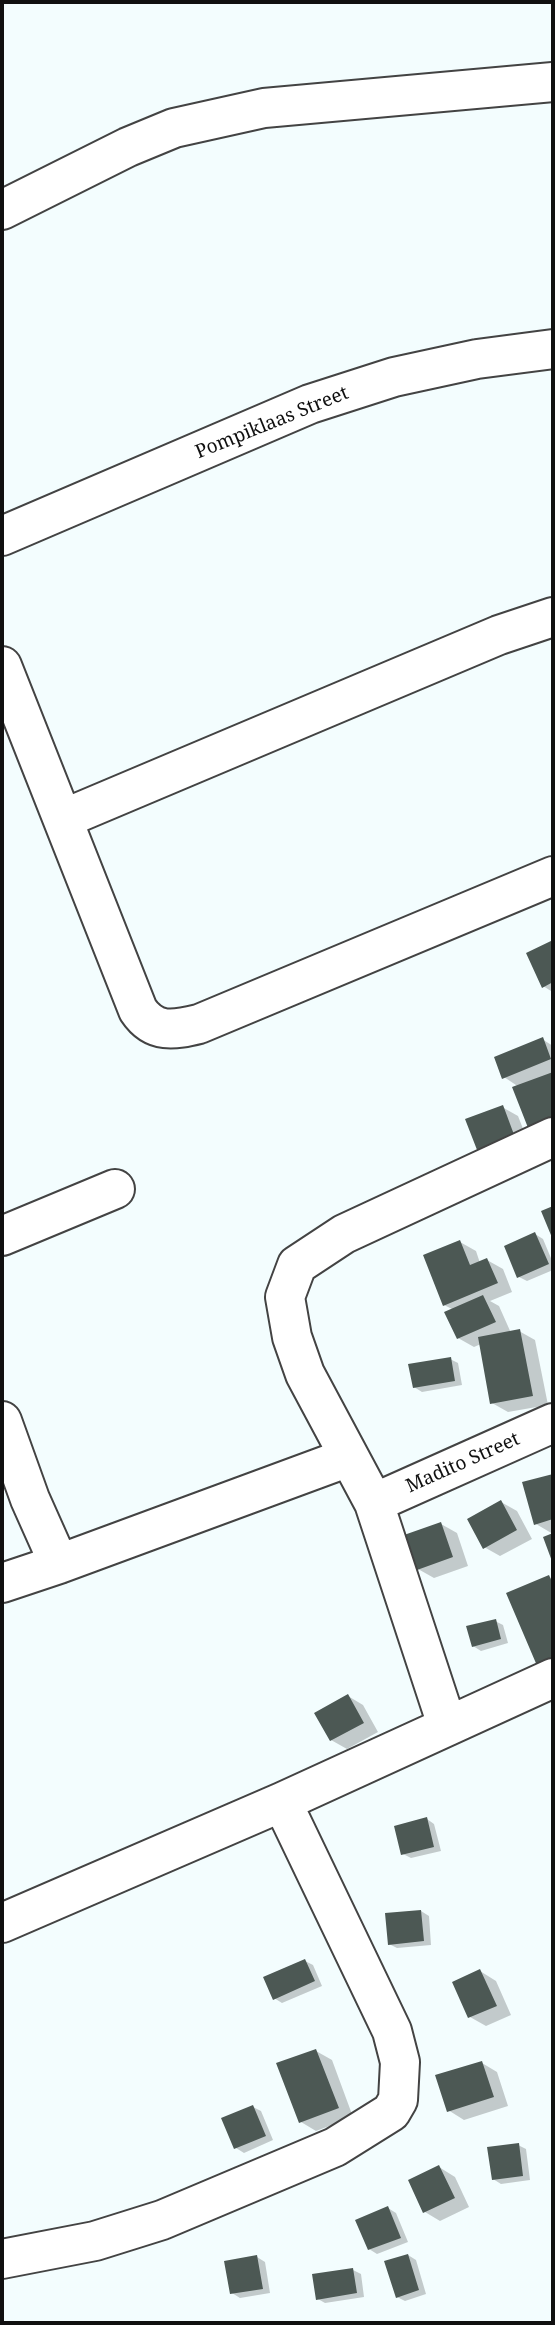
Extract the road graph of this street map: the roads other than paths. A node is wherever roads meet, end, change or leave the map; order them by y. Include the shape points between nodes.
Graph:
1 (553, 82) edge
2 (2, 210) edge
3 (553, 349) edge
4 (2, 536) edge
5 (553, 617) edge
6 (2, 666) edge
7 (63, 819) junction
8 (553, 876) edge
9 (553, 1137) edge
10 (115, 1189) dead end
11 (2, 1236) edge
12 (2, 1421) edge
13 (553, 1423) edge
14 (349, 1457) junction
15 (374, 1503) junction
16 (59, 1564) junction
17 (2, 1583) edge
18 (553, 1678) edge
19 (447, 1725) junction
20 (282, 1802) junction
21 (2, 1923) edge
22 (2, 2259) edge

1 - 2 street via 264,108 174,128
3 - 4 street, Pompiklaas Street via 405,375 310,404
5 - 7 street via 499,635
6 - 7 street
7 - 8 street via 138,1010 145,1020 166,1029 199,1024
9 - 14 street via 379,1216 297,1265 285,1297 292,1338 305,1374
10 - 11 street
12 - 16 street
13 - 15 street, Madito Street
14 - 15 street
14 - 16 street
15 - 19 street
16 - 17 street
18 - 19 street
19 - 20 street
20 - 21 street
20 - 22 street via 392,2032 400,2082 391,2112 335,2147 162,2220 95,2241

